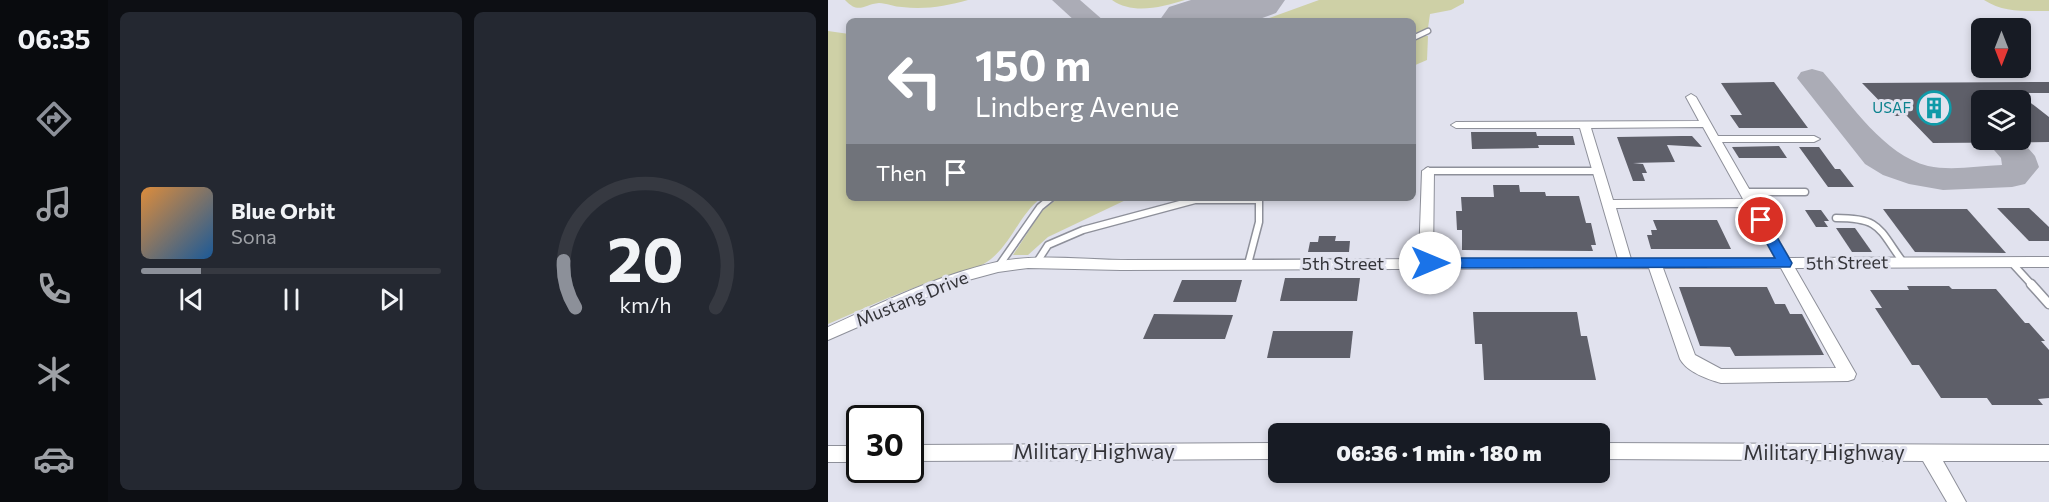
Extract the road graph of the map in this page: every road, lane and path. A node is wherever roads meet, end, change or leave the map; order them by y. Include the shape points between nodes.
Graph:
1 (1428, 31) dead end
2 (1416, 37) edge
3 (1691, 97) dead end
4 (1707, 124) junction
5 (1456, 125) dead end
6 (1585, 125) junction
7 (1717, 139) junction
8 (1814, 139) dead end
9 (1428, 171) joint
10 (1599, 171) junction
11 (1805, 192) dead end
12 (1748, 197) junction
13 (1047, 201) edge
14 (1191, 201) edge
15 (1258, 201) edge
16 (1608, 204) junction
17 (1836, 218) dead end
18 (1037, 262) junction
19 (1903, 262) junction
20 (2011, 262) junction
21 (2049, 262) edge
22 (1426, 263) junction
23 (1785, 263) junction
24 (1248, 264) junction
25 (1626, 264) junction
26 (1655, 264) junction
27 (998, 267) junction
28 (2038, 292) junction
29 (2049, 292) edge
30 (2049, 304) edge
31 (828, 334) edge
32 (1268, 451) edge
33 (1610, 451) edge
34 (846, 453) edge
35 (924, 453) edge
36 (2049, 453) edge
37 (828, 454) edge
38 (1929, 454) junction
39 (1957, 502) edge

1 - 2 lane
3 - 4 street
4 - 6 street
4 - 7 street
5 - 6 street
6 - 10 street
7 - 8 street
7 - 12 street
9 - 10 lane
9 - 22 street
10 - 16 street
11 - 12 lane
12 - 16 street
12 - 23 street
13 - 27 lane
14 - 18 lane via 1083,230 1048,245
15 - 24 lane via 1259,222
16 - 25 street
17 - 19 lane via 1862,218 1876,225
18 - 24 street, 5th Street
18 - 27 street, 5th Street
19 - 20 street, 5th Street
19 - 23 street, 5th Street
20 - 21 street, 5th Street
20 - 28 lane
22 - 24 street, 5th Street
22 - 25 street, 5th Street
23 - 26 street, 5th Street
23 - 26 street via 1848,374 1721,376 1702,369 1688,359
25 - 26 street, 5th Street
27 - 31 street, Mustang Drive via 956,280
28 - 29 lane
28 - 30 lane
32 - 35 street, Military Highway
33 - 38 street, Military Highway
34 - 37 street
36 - 38 street, Military Highway
38 - 39 street

